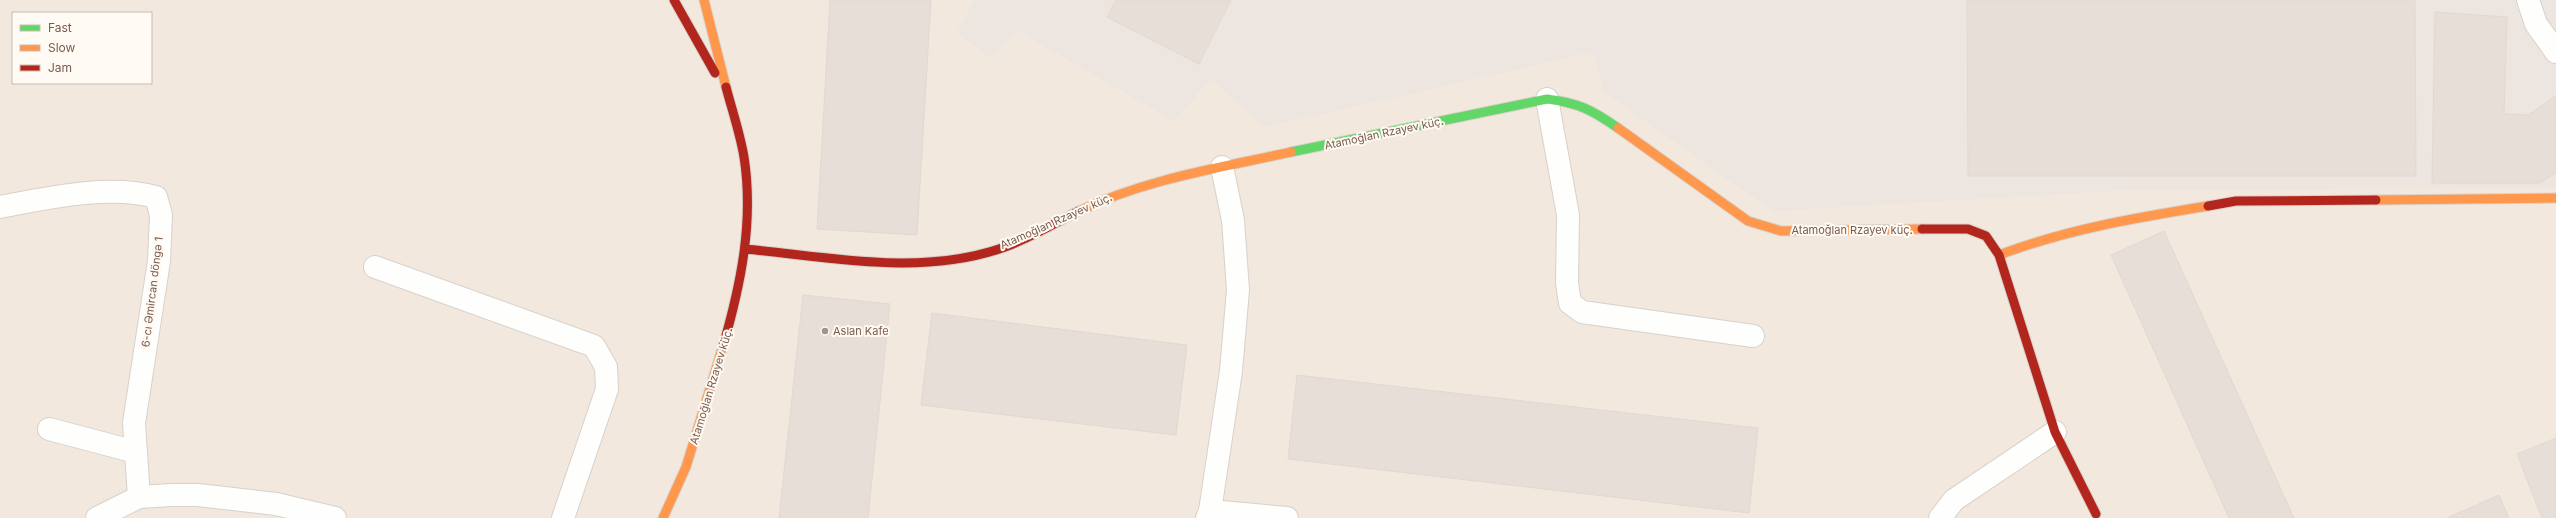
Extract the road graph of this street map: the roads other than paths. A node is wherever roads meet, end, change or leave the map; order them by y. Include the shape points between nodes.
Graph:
1 (674, 0) edge
2 (704, 0) edge
3 (2528, 0) edge
4 (2556, 52) edge
5 (1547, 99) junction
6 (731, 100) junction
7 (1222, 167) junction
8 (2556, 198) edge
9 (0, 207) edge
10 (745, 249) junction
11 (1999, 255) junction
12 (375, 267) dead end
13 (1753, 336) dead end
14 (49, 429) dead end
15 (2055, 432) junction
16 (136, 452) junction
17 (139, 497) junction
18 (274, 511) edge
19 (2096, 514) dead end
20 (1208, 515) edge
21 (97, 518) edge
22 (335, 518) edge
23 (563, 518) edge
24 (663, 518) edge
25 (1287, 518) edge
26 (1940, 518) edge

1 - 6 street
2 - 6 street
3 - 4 street via 2536,24
5 - 7 street, Atamoğlan Rzayev küç.
5 - 11 street, Atamoğlan Rzayev küç. via 1573,102 1598,114 1748,221 1781,231 1968,229 1986,236
5 - 13 street via 1568,215 1567,283 1570,303 1582,312
6 - 10 street, Atamoğlan Rzayev küç. via 744,157 748,212
7 - 10 street, Atamoğlan Rzayev küç. via 1160,180 1113,195 1005,247 960,258 900,264
7 - 20 street via 1232,220 1238,290 1231,371
8 - 11 street via 2236,201 2109,222 2044,238
9 - 16 street, 6-cı Əmircan döngə 1 via 74,194 142,193 156,197 160,215 159,261 134,423
10 - 24 street, Atamoğlan Rzayev küç. via 737,299 703,416 686,467
11 - 15 street, Atamoğlan Rzayev küç.
12 - 23 street via 594,346 606,367 607,389
14 - 16 street
15 - 19 street, Atamoğlan Rzayev küç.
15 - 26 street via 1954,500
16 - 17 street, 6-cı Əmircan döngə 1
17 - 18 street via 198,495
17 - 21 street
18 - 22 street
20 - 25 street

